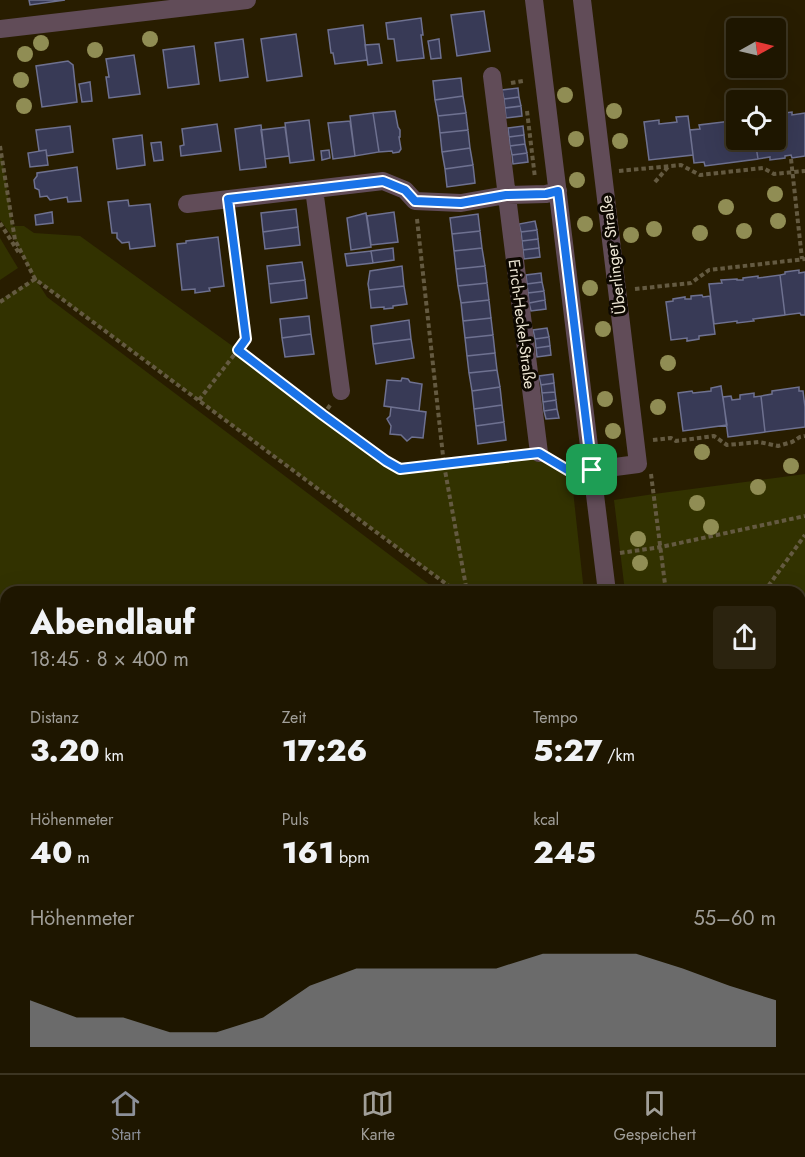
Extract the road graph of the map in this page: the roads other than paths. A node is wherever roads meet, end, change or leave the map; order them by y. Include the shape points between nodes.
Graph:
1 (247, 0) edge
2 (534, 0) edge
3 (582, 0) edge
4 (0, 29) edge
5 (492, 76) dead end
6 (314, 189) junction
7 (558, 191) junction
8 (506, 195) junction
9 (187, 204) dead end
10 (341, 391) dead end
11 (539, 453) road end
12 (592, 470) junction
13 (606, 586) edge

1 - 4 street
2 - 7 street
3 - 12 street, Überlinger Straße via 617,291 645,469
5 - 8 street, Erich-Heckel-Straße
6 - 8 street via 383,181 405,190 415,201 461,203
6 - 9 street
6 - 10 street
7 - 8 street
7 - 12 street
8 - 11 street, Erich-Heckel-Straße
12 - 13 street

